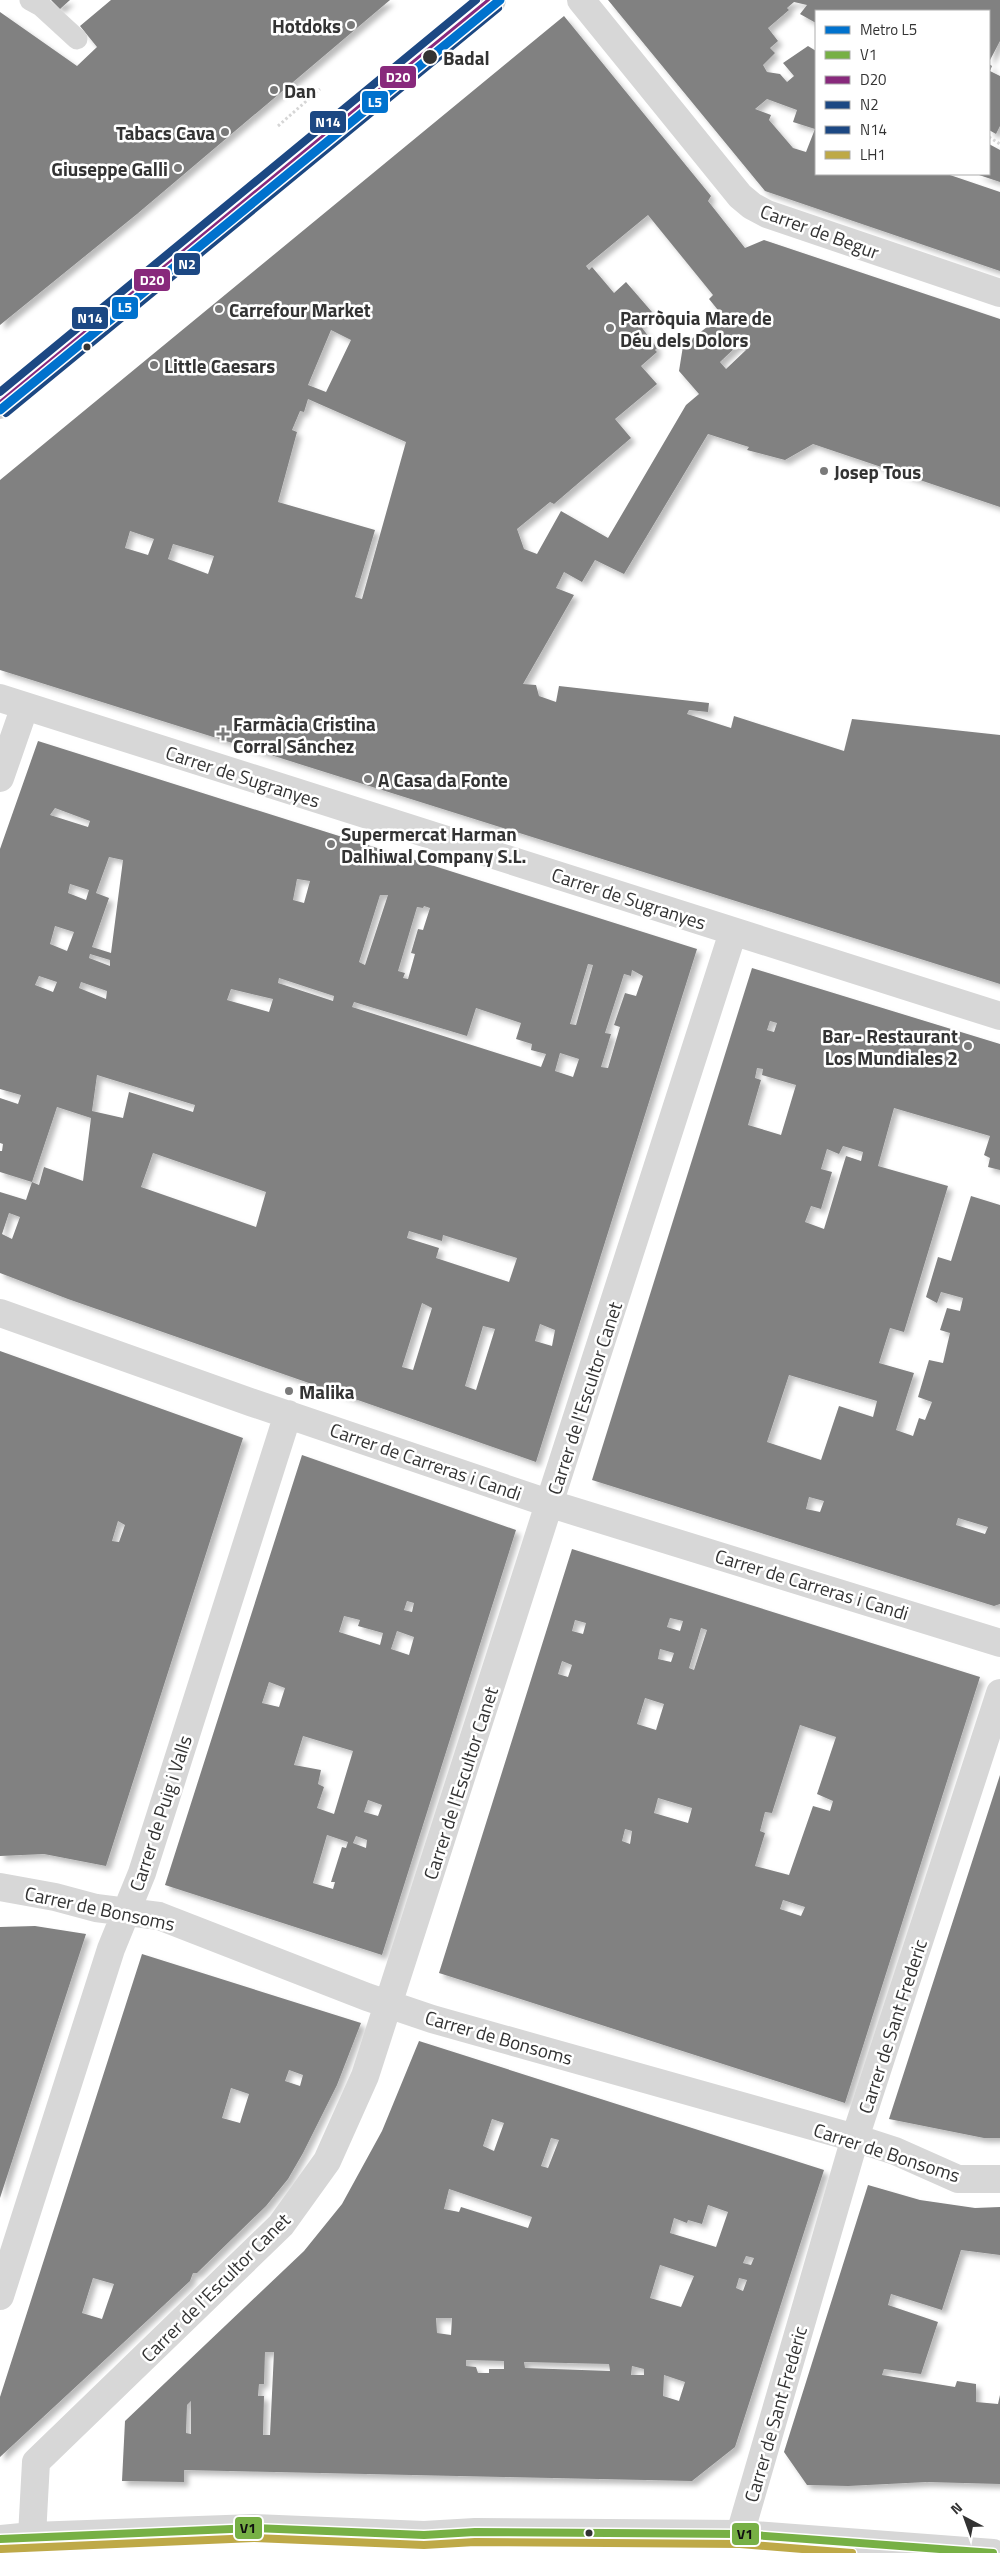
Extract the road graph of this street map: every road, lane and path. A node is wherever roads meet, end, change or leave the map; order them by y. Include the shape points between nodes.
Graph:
1 (30, 0) edge
2 (492, 0) edge
3 (581, 0) edge
4 (77, 39) dead end
5 (320, 90) dead end
6 (278, 126) dead end
7 (1000, 293) edge
8 (0, 405) edge
9 (12, 702) edge
10 (0, 778) edge
11 (733, 932) junction
12 (1000, 1016) edge
13 (0, 1313) edge
14 (288, 1414) junction
15 (551, 1504) junction
16 (1000, 1642) edge
17 (1000, 1693) edge
18 (0, 1887) edge
19 (127, 1912) junction
20 (389, 2004) junction
21 (856, 2138) junction
22 (1000, 2178) edge
23 (0, 2296) edge
24 (740, 2534) junction
25 (32, 2536) junction
26 (0, 2539) edge
27 (473, 2543) edge
28 (617, 2544) edge
29 (978, 2553) edge
30 (993, 2553) edge

1 - 4 lane
2 - 8 street
3 - 7 street, Carrer de Begur via 740,196 752,206
5 - 6 path
9 - 10 street
9 - 11 street, Carrer de Sugranyes
11 - 12 street, Carrer de Sugranyes
11 - 15 street, Carrer de l'Escultor Canet
13 - 14 street, Carrer de Carreras i Candi
14 - 15 street, Carrer de Carreras i Candi
14 - 19 street, Carrer de Puig i Valls
15 - 16 street, Carrer de Carreras i Candi
15 - 20 street, Carrer de l'Escultor Canet
17 - 21 street, Carrer de Sant Frederic
18 - 19 street, Carrer de Bonsoms
19 - 20 street, Carrer de Bonsoms via 159,1916
19 - 23 street, Carrer de Puig i Valls via 111,1949
20 - 21 street, Carrer de Bonsoms
20 - 25 street, Carrer de l'Escultor Canet via 365,2076 326,2161 281,2225 36,2462
21 - 22 street, Carrer de Bonsoms via 958,2179
21 - 24 street, Carrer de Sant Frederic
24 - 28 street
24 - 29 street
25 - 26 street
25 - 27 street via 254,2528 424,2535
27 - 28 street
29 - 30 street

